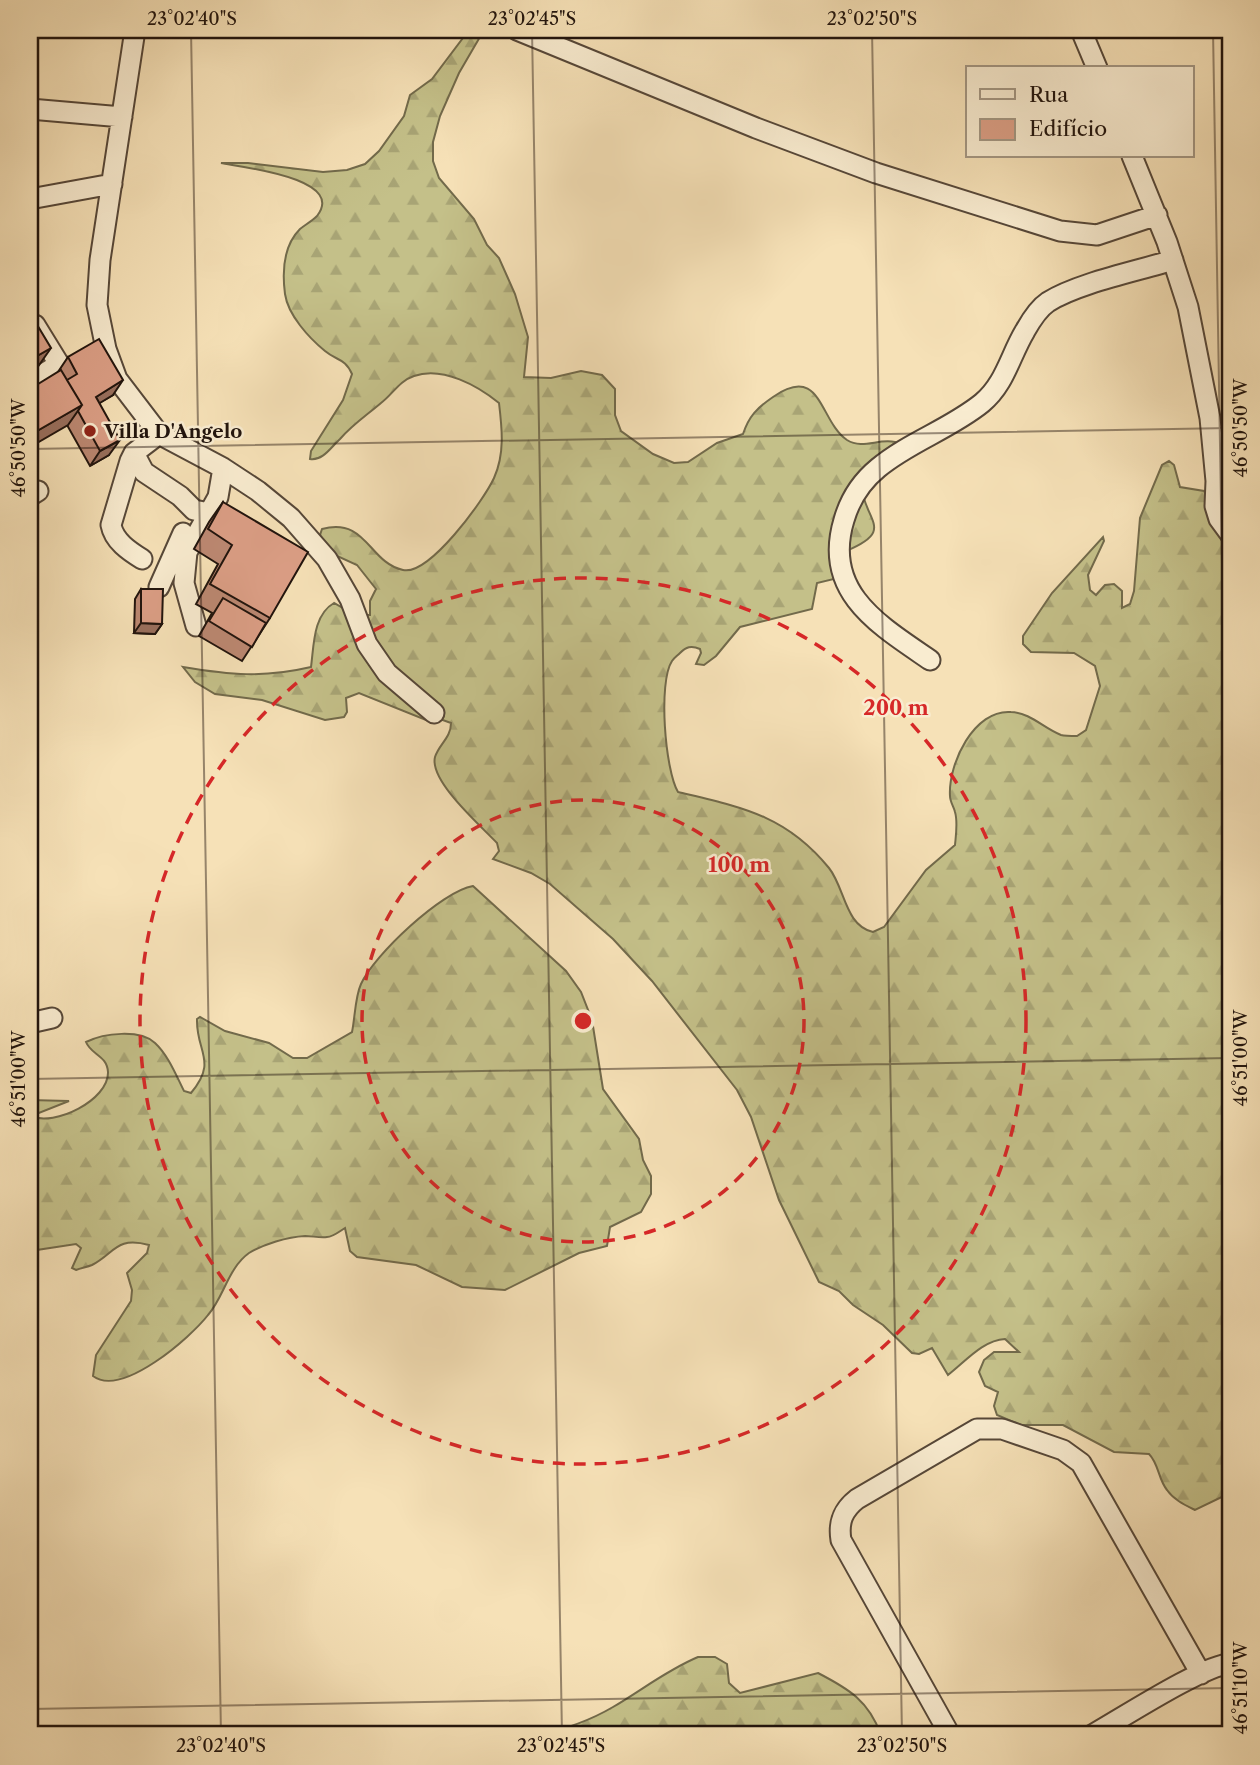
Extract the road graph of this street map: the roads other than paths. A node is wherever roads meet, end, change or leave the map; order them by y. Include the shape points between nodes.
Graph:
1 (135, 30) edge
2 (517, 30) edge
3 (1081, 30) edge
4 (1096, 66) edge
5 (30, 109) edge
6 (122, 117) junction
7 (1133, 158) edge
8 (112, 184) junction
9 (30, 200) edge
10 (1157, 215) junction
11 (1173, 260) junction
12 (30, 324) edge
13 (30, 382) edge
14 (159, 434) junction
15 (134, 453) junction
16 (223, 468) junction
17 (201, 511) junction
18 (1230, 534) edge
19 (142, 559) dead end
20 (159, 587) edge
21 (196, 626) dead end
22 (929, 660) dead end
23 (434, 713) dead end
24 (52, 1018) dead end
25 (30, 1023) edge
26 (1230, 1664) edge
27 (1201, 1674) junction
28 (950, 1735) edge
29 (1092, 1735) edge

1 - 6 street
2 - 10 street via 876,173 1060,231 1097,235
3 - 4 street
5 - 6 street
6 - 8 street
7 - 10 street
8 - 9 street
8 - 14 street via 97,305 117,379
10 - 11 street
11 - 18 street via 1188,307 1210,418 1215,506
11 - 22 street via 1071,291 1045,304 1025,331 1004,378 983,402 880,466 861,483 839,534 844,583 876,623
12 - 13 street via 59,364
14 - 15 street
14 - 16 street
15 - 17 street via 144,472
15 - 19 street via 111,525 119,540
16 - 17 street via 218,498
16 - 23 street via 291,517 327,559 350,599 367,644 387,673
17 - 20 street
17 - 21 street via 187,552 184,583
24 - 25 street
26 - 27 street
27 - 28 street via 1081,1463 1063,1450 1002,1429 977,1429 857,1499 845,1511 839,1529
27 - 29 street

